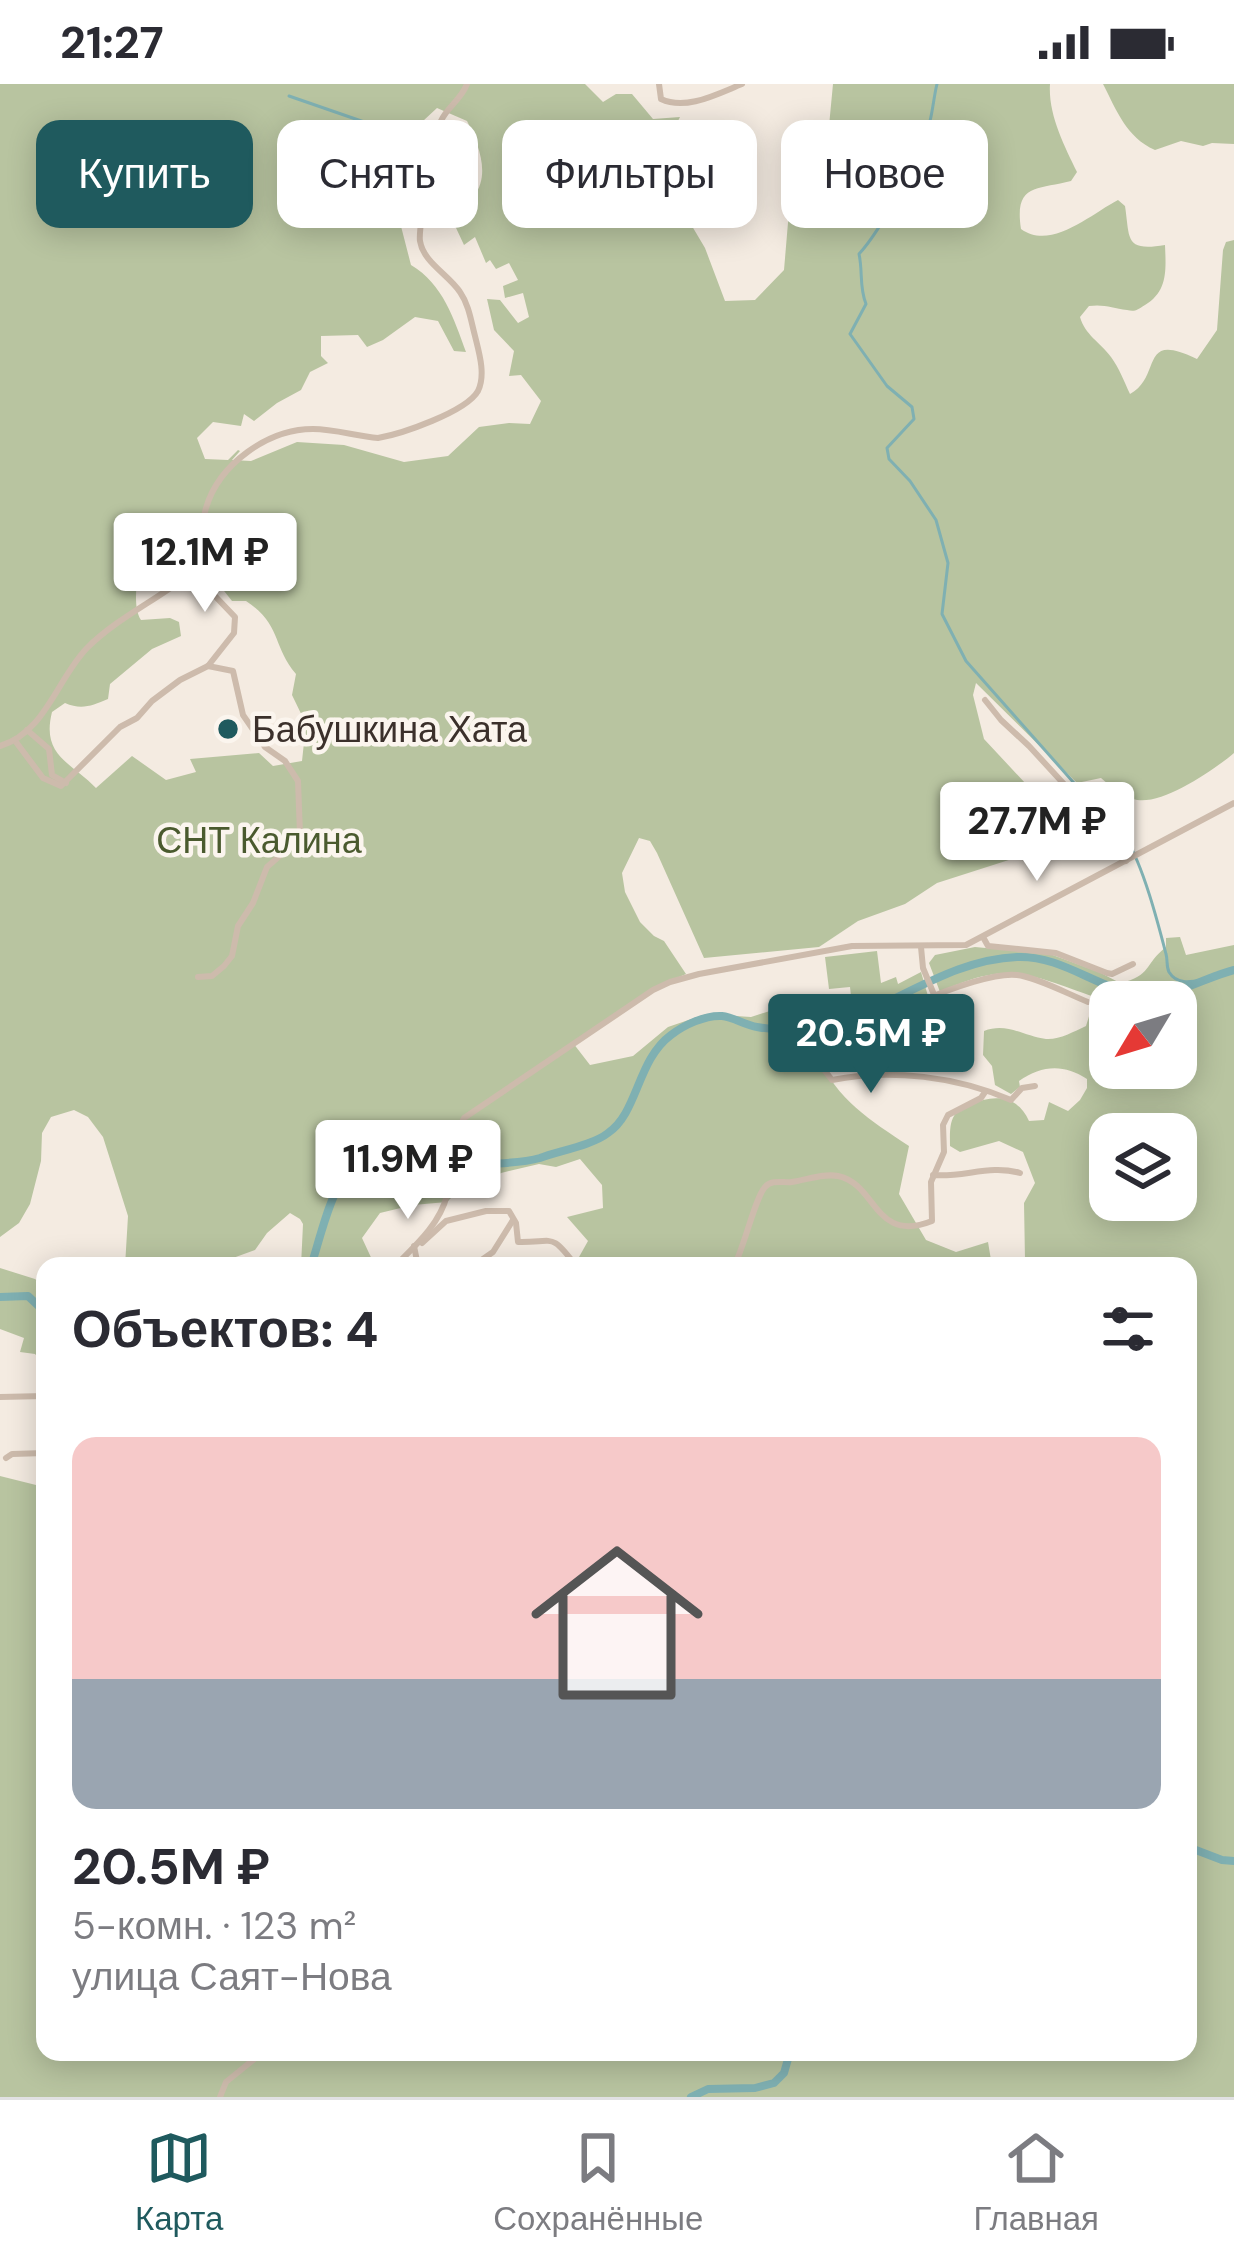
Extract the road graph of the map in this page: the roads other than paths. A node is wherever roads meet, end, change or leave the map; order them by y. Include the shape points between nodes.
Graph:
1 (467, 84) edge
2 (659, 84) edge
3 (742, 84) edge
4 (202, 563) junction
5 (214, 664) junction
6 (986, 700) dead end
7 (27, 730) junction
8 (15, 741) junction
9 (0, 746) edge
10 (66, 783) junction
11 (1234, 803) edge
12 (1130, 859) junction
13 (983, 937) junction
14 (921, 947) junction
15 (1133, 964) dead end
16 (198, 976) dead end
17 (935, 997) junction
18 (1088, 1002) dead end
19 (1036, 1087) dead end
20 (985, 1092) junction
21 (1020, 1173) dead end
22 (933, 1175) junction
23 (514, 1219) junction
24 (415, 1248) junction
25 (405, 1257) edge
26 (416, 1257) edge
27 (486, 1257) edge
28 (569, 1257) edge
29 (738, 1257) edge
30 (36, 1396) edge
31 (0, 1397) edge
32 (36, 1454) edge
33 (6, 1458) dead end
34 (252, 2061) edge
35 (220, 2097) edge

1 - 4 street via 442,118 420,245 466,300 480,388 456,408 378,439 310,429 260,443 208,502
2 - 3 street via 661,99 674,104
4 - 5 street via 236,626
4 - 7 street via 90,645
5 - 10 street via 152,701
5 - 16 street via 233,671 243,715 298,781 300,834 267,867 232,956 212,976
6 - 12 street
7 - 8 street
7 - 10 street via 49,749 52,775
8 - 9 street
8 - 10 street via 43,778
11 - 12 street
12 - 13 street
13 - 14 street
13 - 15 street via 988,946 1056,953 1112,974
14 - 17 street
14 - 24 street via 852,946 699,974 636,1000 469,1114 454,1145 447,1194
17 - 18 street via 965,982 1016,974
17 - 20 street via 836,1043 819,1064 832,1080 909,1075
19 - 20 street via 1011,1100
20 - 22 street via 948,1115
21 - 22 street
22 - 29 street via 932,1221 924,1224 893,1223 842,1177 772,1182
23 - 24 street via 502,1210 455,1218
23 - 27 street
23 - 28 street via 518,1242 550,1240
24 - 25 street
24 - 26 street
30 - 31 street
32 - 33 street
34 - 35 street

